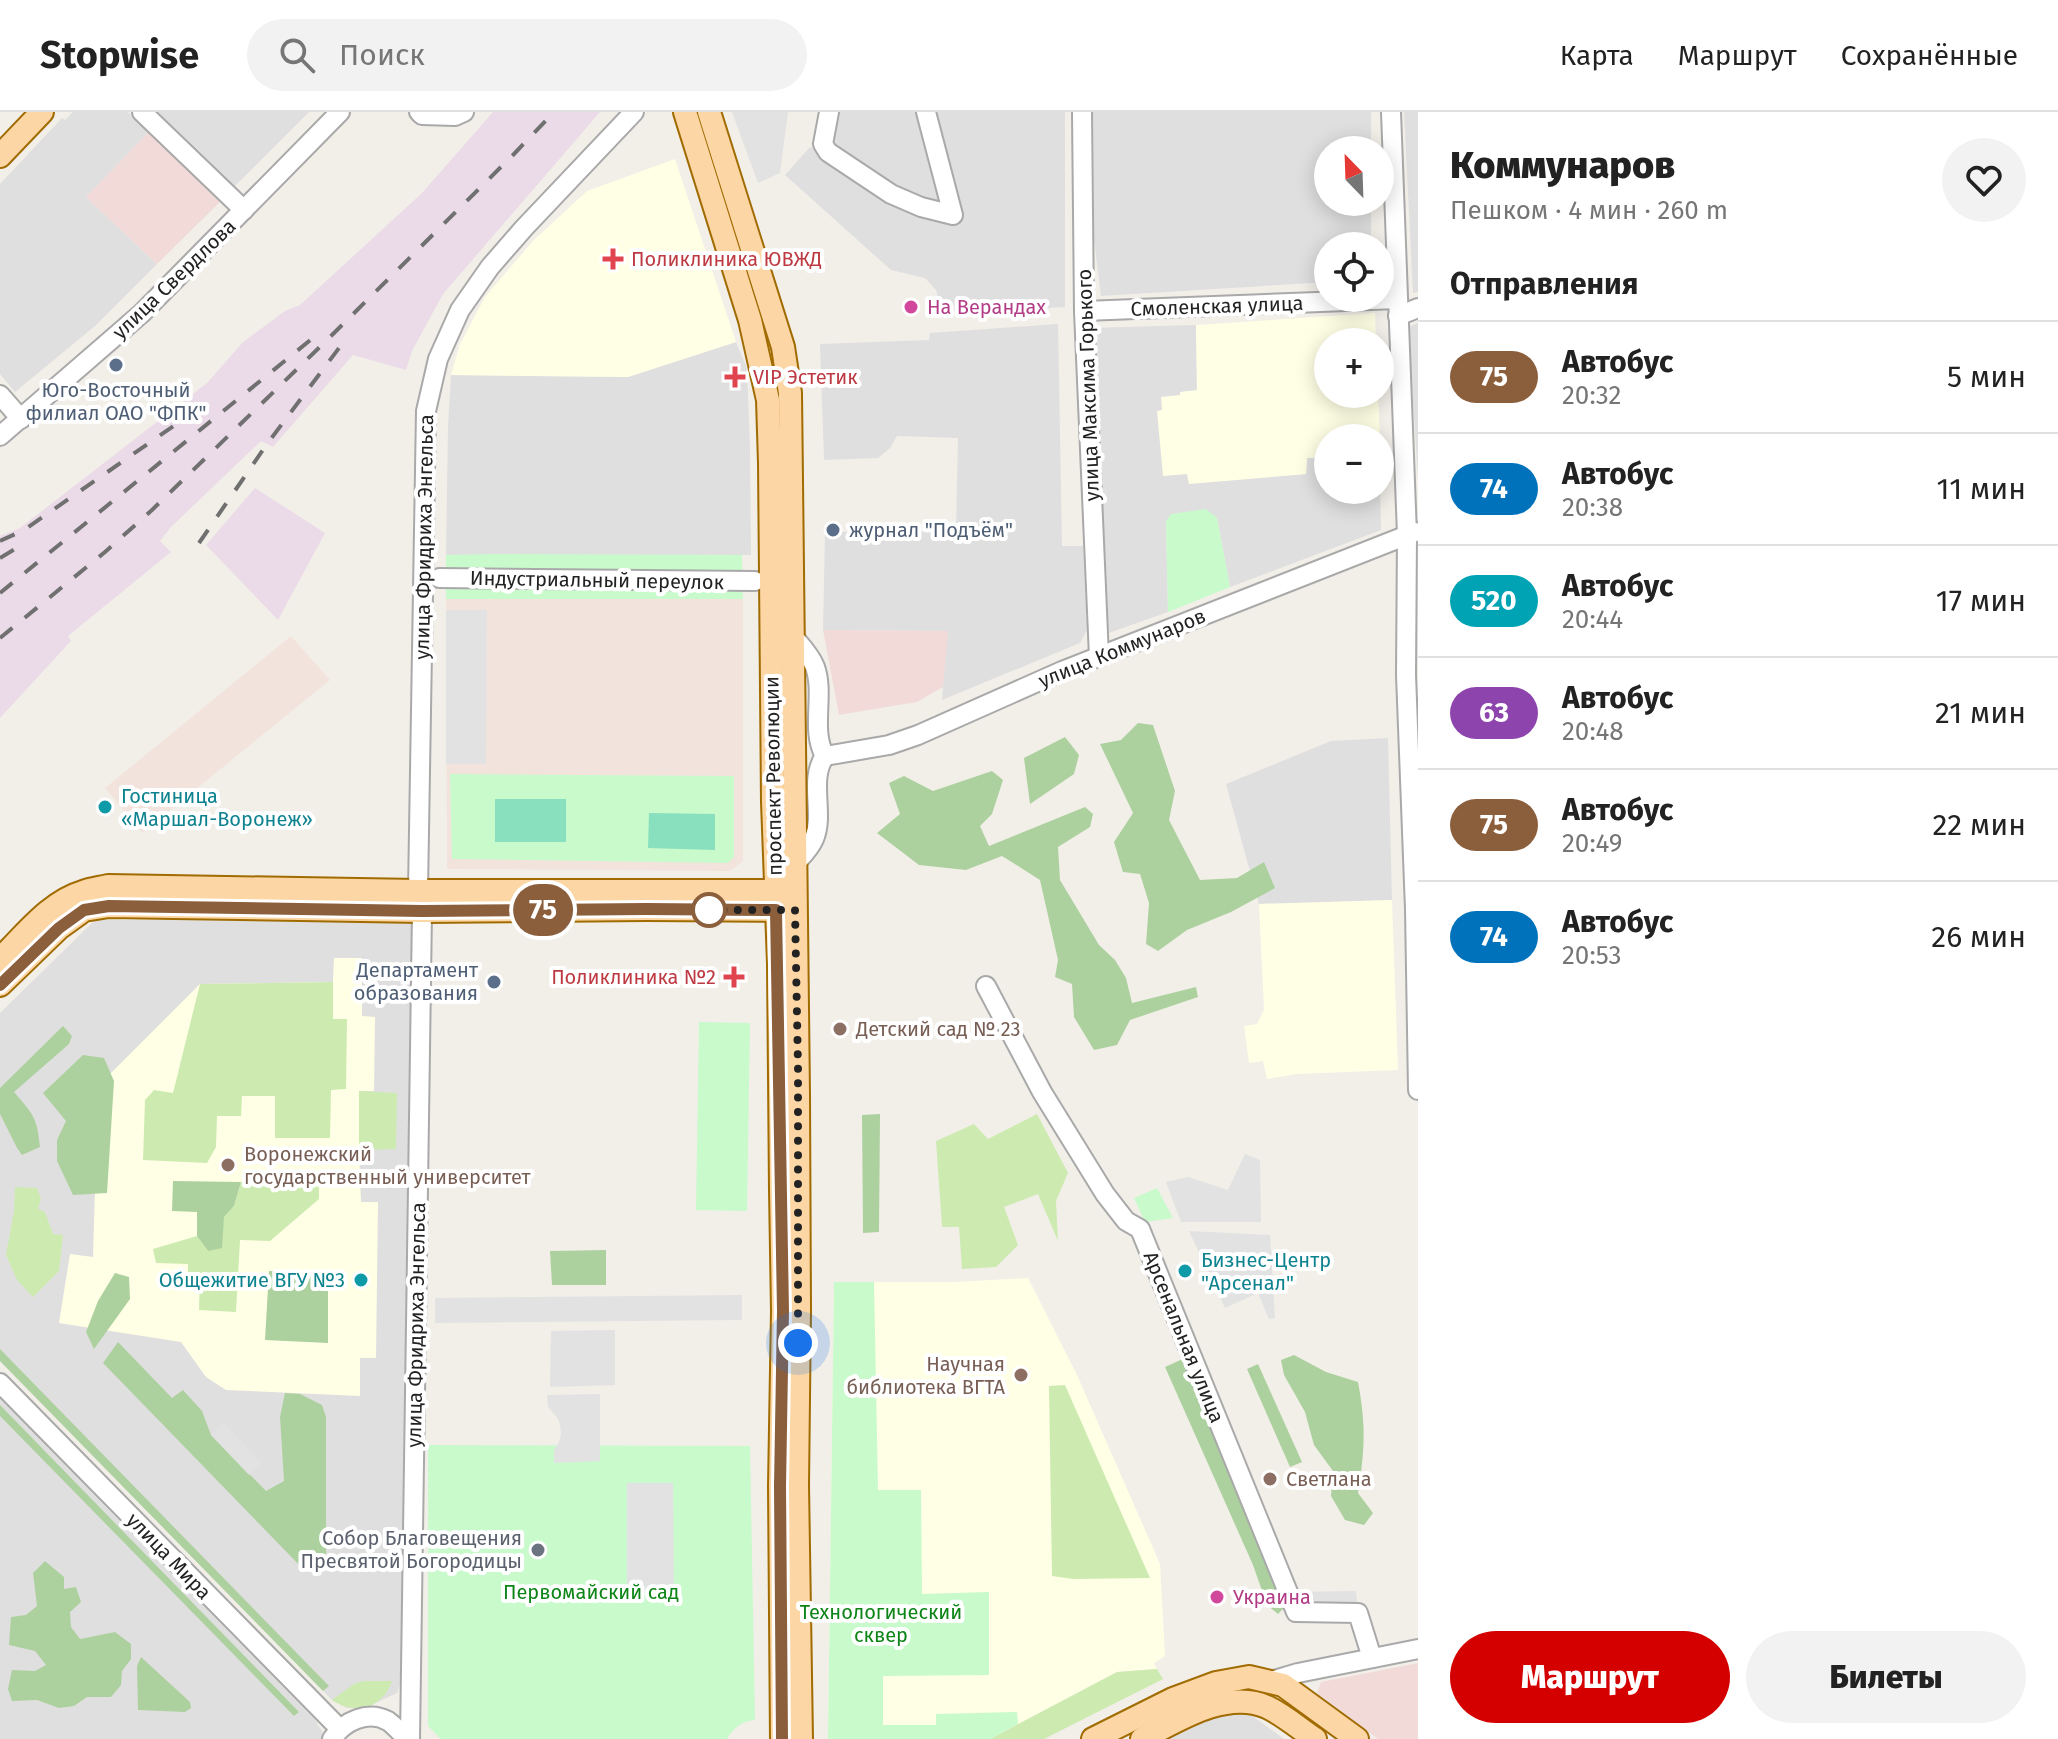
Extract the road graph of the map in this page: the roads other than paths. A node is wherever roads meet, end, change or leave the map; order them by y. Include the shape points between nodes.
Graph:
1 (42, 112) edge
2 (142, 112) edge
3 (340, 112) edge
4 (419, 112) edge
5 (464, 112) edge
6 (634, 112) edge
7 (685, 112) edge
8 (709, 112) edge
9 (829, 112) edge
10 (926, 112) edge
11 (1082, 112) edge
12 (1391, 112) edge
13 (1, 153) edge
14 (244, 210) junction
15 (1398, 308) junction
16 (1418, 308) edge
17 (1084, 311) junction
18 (0, 395) edge
19 (21, 419) junction
20 (0, 436) edge
21 (1413, 533) edge
22 (439, 578) dead end
23 (755, 581) dead end
24 (792, 635) junction
25 (1099, 657) junction
26 (825, 756) junction
27 (1414, 796) edge
28 (794, 865) junction
29 (420, 901) junction
30 (785, 901) junction
31 (0, 959) edge
32 (0, 985) edge
33 (986, 986) dead end
34 (1417, 1000) edge
35 (1418, 1090) edge
36 (0, 1383) edge
37 (1418, 1649) edge
38 (1372, 1658) junction
39 (1271, 1681) junction
40 (336, 1734) edge
41 (408, 1739) edge
42 (782, 1739) edge
43 (801, 1739) edge
44 (1093, 1739) edge
45 (1142, 1739) edge
46 (1315, 1739) edge
47 (1357, 1739) edge

1 - 13 main road
2 - 14 street
3 - 14 street, улица Свердлова
4 - 5 street
6 - 29 street, улица Фридриха Энгельса via 490,267 460,310 438,359 426,411
7 - 30 main road, проспект Революции via 750,320 768,400
8 - 24 main road, проспект Революции via 783,347 790,393
9 - 10 street via 823,144 828,152 891,194 953,215
11 - 17 street, улица Максима Горького
12 - 15 street
14 - 19 street, улица Свердлова via 142,313
15 - 16 street, Смоленская улица
15 - 17 street, Смоленская улица
15 - 21 street
17 - 25 street, улица Максима Горького
18 - 19 street
19 - 20 street, улица Свердлова
21 - 25 street, улица Коммунаров
21 - 27 street via 1406,675
22 - 23 street, Индустриальный переулок
24 - 26 street via 816,669 819,742
24 - 28 main road, проспект Революции
25 - 26 street, улица Коммунаров via 918,735
26 - 28 street via 818,770 816,836
27 - 34 street
28 - 30 main road, проспект Революции
29 - 30 main road
29 - 31 main road via 108,886 63,901
29 - 32 main road via 84,910
29 - 41 street, улица Фридриха Энгельса
30 - 42 main road, проспект Революции
30 - 43 main road, проспект Революции via 799,1311
33 - 38 street, Арсенальная улица via 1042,1092 1105,1194 1126,1221 1140,1229 1296,1612 1358,1613
34 - 35 street
36 - 40 street, улица Мира
37 - 38 street
38 - 39 street
39 - 44 main road via 1249,1677 1216,1683
39 - 47 main road
40 - 41 street, улица Фридриха Энгельса via 359,1719 379,1717
45 - 46 main road via 1184,1717 1247,1701 1268,1707

